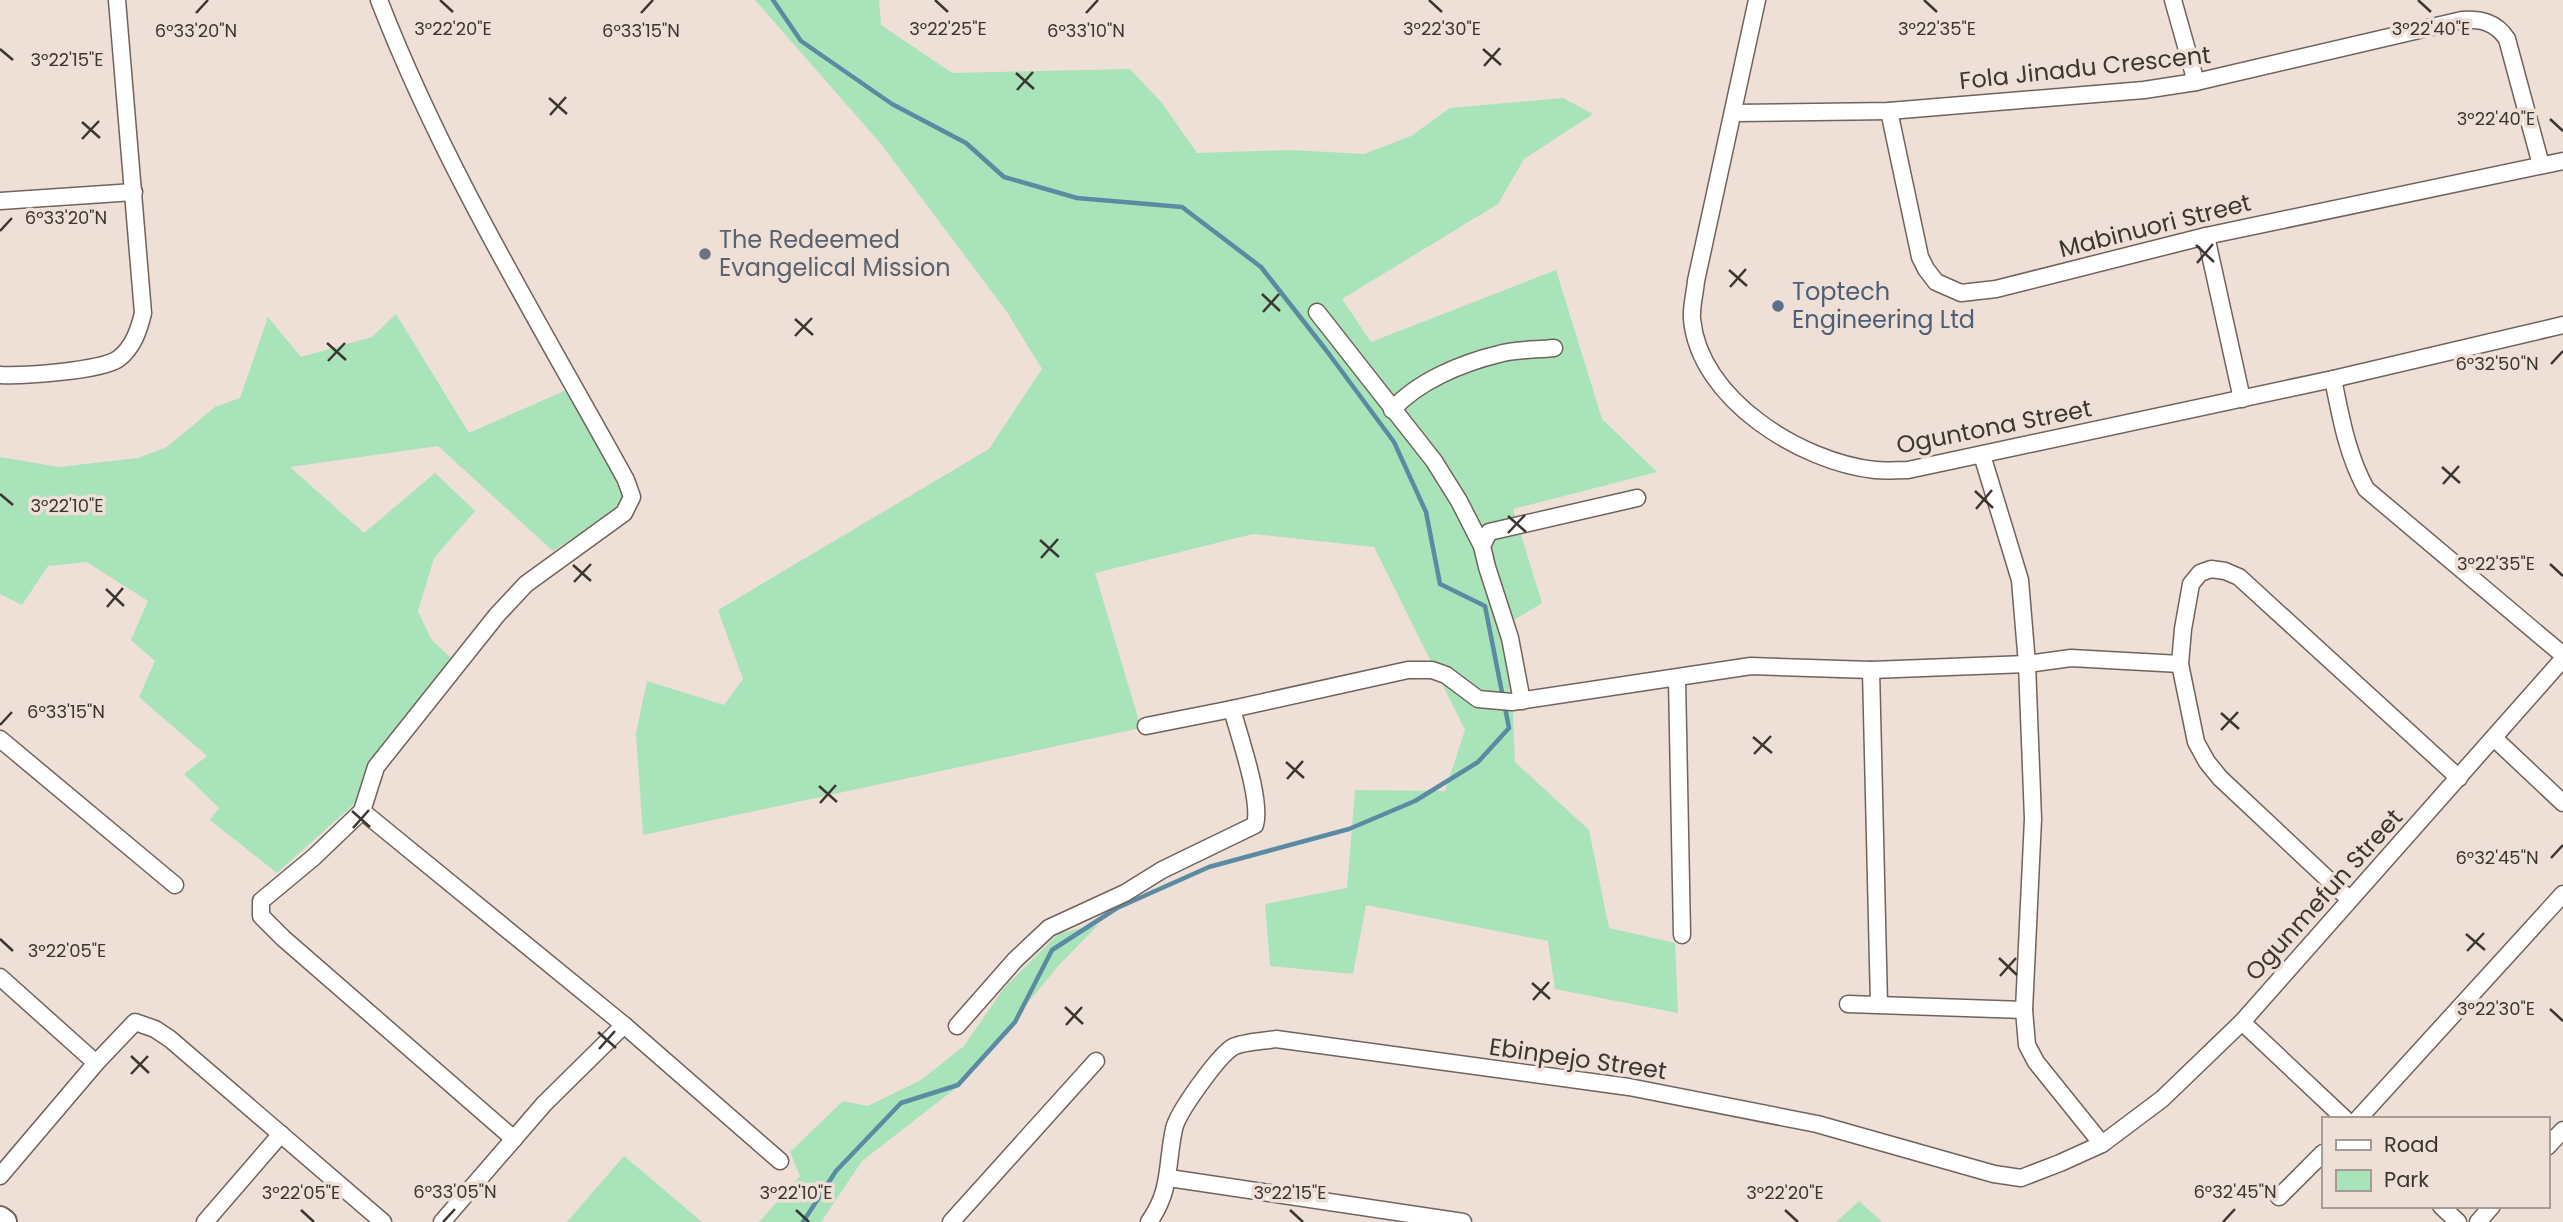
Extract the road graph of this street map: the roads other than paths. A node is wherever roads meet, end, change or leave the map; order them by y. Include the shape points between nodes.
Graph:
1 (117, 0) edge
2 (379, 0) edge
3 (1756, 0) edge
4 (2173, 0) edge
5 (2196, 82) junction
6 (1889, 111) junction
7 (1734, 113) junction
8 (2563, 161) edge
9 (2541, 165) junction
10 (134, 192) junction
11 (0, 201) edge
12 (2206, 236) junction
13 (1317, 312) dead end
14 (2561, 331) edge
15 (1554, 348) dead end
16 (0, 375) edge
17 (2333, 379) junction
18 (2242, 399) junction
19 (1392, 410) junction
20 (1982, 455) junction
21 (1637, 498) dead end
22 (1482, 546) junction
23 (2563, 657) edge
24 (2027, 664) junction
25 (2180, 664) junction
26 (1871, 670) junction
27 (1677, 679) junction
28 (1517, 701) junction
29 (1231, 709) junction
30 (1146, 726) dead end
31 (2494, 738) junction
32 (0, 739) edge
33 (2459, 778) junction
34 (2563, 803) edge
35 (362, 811) junction
36 (175, 885) dead end
37 (2563, 894) edge
38 (2349, 899) junction
39 (1682, 935) dead end
40 (0, 977) edge
41 (1848, 1004) dead end
42 (1879, 1004) junction
43 (2024, 1010) junction
44 (2242, 1022) junction
45 (624, 1025) junction
46 (957, 1026) dead end
47 (1096, 1061) dead end
48 (96, 1063) junction
49 (2344, 1117) edge
50 (2360, 1117) edge
51 (2563, 1130) edge
52 (281, 1134) junction
53 (514, 1139) junction
54 (2102, 1144) junction
55 (2549, 1145) edge
56 (2322, 1154) edge
57 (780, 1161) dead end
58 (0, 1176) edge
59 (1169, 1178) junction
60 (2279, 1197) dead end
61 (2443, 1208) edge
62 (2491, 1208) edge
63 (205, 1222) edge
64 (383, 1222) edge
65 (442, 1222) edge
66 (951, 1222) edge
67 (1149, 1222) edge
68 (1463, 1222) edge
69 (2458, 1222) edge
70 (2478, 1222) edge

1 - 10 street
2 - 35 street via 445,153 632,497 624,513 526,584 497,615 376,767
3 - 7 street, Oguntona Street
4 - 5 street
5 - 6 street, Fola Jinadu Crescent
5 - 9 street, Fola Jinadu Crescent via 2462,20 2486,21 2507,39
6 - 7 street, Fola Jinadu Crescent
6 - 12 street, Mabinuori Street via 1920,257 1945,288 1961,293 1996,289
7 - 20 street, Oguntona Street via 1691,316 1695,339 1717,382 1743,410 1775,432 1841,462 1874,470 1908,470
8 - 9 street, Mabinuori Street
9 - 12 street, Mabinuori Street
10 - 11 street
10 - 16 street via 143,313 132,344 117,360 92,368
12 - 18 street
13 - 19 street
14 - 17 street, Oguntona Street
15 - 19 street via 1501,353 1446,373 1404,397
17 - 18 street, Oguntona Street
17 - 23 street via 2351,457 2366,489
18 - 20 street, Oguntona Street
19 - 22 street via 1434,461
20 - 24 street via 2020,580
21 - 22 street via 1489,532
22 - 28 street via 1510,638
23 - 31 street, Ogunmefun Street
24 - 25 street via 2071,658
24 - 26 street
24 - 43 street via 2033,819
25 - 33 street via 2191,584 2200,573 2225,571 2239,577
25 - 38 street via 2196,742 2207,762
26 - 27 street via 1751,666
26 - 42 street
27 - 28 street
27 - 39 street
28 - 29 street via 1478,699 1446,674 1408,670
29 - 30 street
29 - 46 street via 1254,796 1255,825 1049,928
31 - 33 street, Ogunmefun Street
31 - 34 street
32 - 36 street
33 - 38 street, Ogunmefun Street
35 - 45 street
35 - 53 street via 261,901 261,916
37 - 50 street
38 - 44 street, Ogunmefun Street
40 - 48 street
41 - 42 street
42 - 43 street
43 - 54 street via 2027,1045 2036,1062
44 - 49 street
44 - 54 street, Ogunmefun Street via 2162,1099
45 - 53 street
45 - 57 street
47 - 66 street
48 - 52 street via 135,1022 155,1029
48 - 58 street
51 - 55 street
52 - 63 street
52 - 64 street
53 - 65 street
54 - 59 street, Ebinpejo Street via 2021,1178 1817,1124 1629,1087 1276,1040 1233,1047 1199,1084 1174,1126
56 - 60 street
59 - 67 street, Ebinpejo Street
59 - 68 street
61 - 69 street
62 - 70 street

